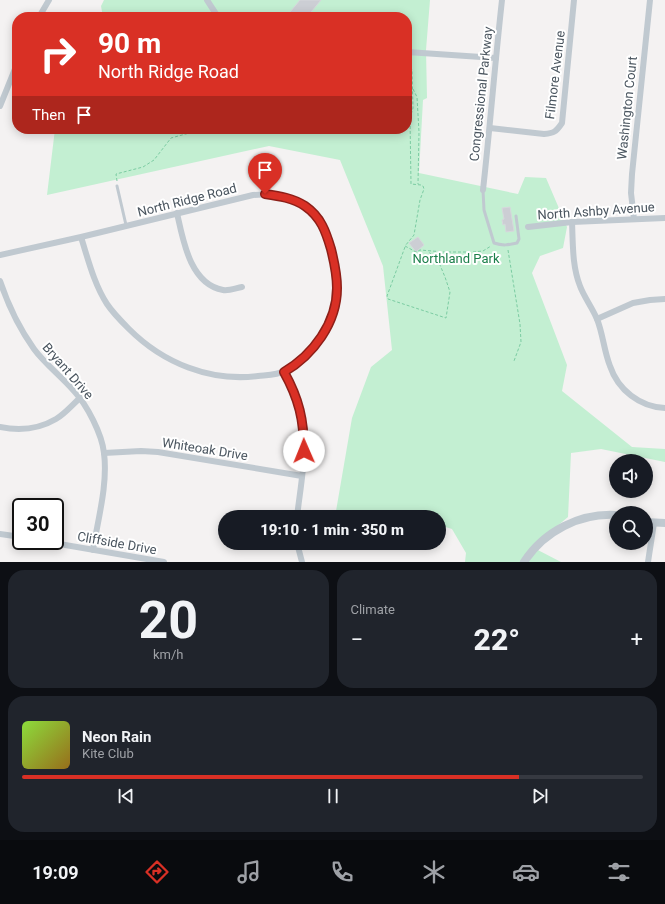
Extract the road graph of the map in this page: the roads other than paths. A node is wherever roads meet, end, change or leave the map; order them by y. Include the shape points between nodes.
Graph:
1 (49, 0) edge
2 (207, 0) edge
3 (502, 0) edge
4 (574, 0) edge
5 (650, 0) edge
6 (42, 12) edge
7 (215, 12) edge
8 (412, 52) edge
9 (496, 58) junction
10 (12, 76) edge
11 (0, 106) edge
12 (490, 128) junction
13 (117, 186) road end
14 (483, 190) joint
15 (177, 213) junction
16 (516, 216) dead end
17 (665, 218) edge
18 (634, 219) junction
19 (572, 222) junction
20 (126, 226) junction
21 (528, 227) dead end
22 (81, 237) junction
23 (0, 255) edge
24 (0, 281) edge
25 (242, 287) dead end
26 (665, 299) edge
27 (597, 319) junction
28 (284, 372) junction
29 (80, 398) junction
30 (665, 408) edge
31 (0, 427) edge
32 (104, 453) junction
33 (302, 476) junction
34 (297, 510) edge
35 (609, 515) edge
36 (653, 522) edge
37 (665, 523) edge
38 (0, 534) edge
39 (12, 536) edge
40 (64, 545) edge
41 (93, 550) junction
42 (299, 550) edge
43 (649, 550) edge
44 (164, 562) edge
45 (302, 562) edge
46 (524, 562) edge
47 (648, 562) edge

1 - 6 street
2 - 7 street
3 - 9 street, Congressional Parkway
4 - 12 street, Filmore Avenue via 562,123 558,130 544,134
5 - 18 street, Washington Court via 632,174
8 - 9 street
9 - 12 street, Congressional Parkway
10 - 11 street
12 - 14 street, Congressional Parkway
13 - 20 lane
14 - 16 lane via 484,210 494,243 517,243 519,239
15 - 20 street, North Ridge Road
15 - 25 street via 190,261 204,280 224,290
15 - 28 street, North Ridge Road via 265,194 296,200 306,206 320,221 334,260 337,288 334,310 313,348
17 - 18 street, North Ashby Avenue
18 - 19 street, North Ashby Avenue
19 - 21 street, North Ashby Avenue
19 - 27 street via 576,276
20 - 22 street, North Ridge Road
22 - 23 street, North Ridge Road
22 - 28 street via 94,277 107,304 137,337 159,354 188,368 220,376 252,377
24 - 29 street, Bryant Drive via 21,329 45,363
26 - 27 street via 632,303
27 - 30 street via 609,366 615,378 638,400 651,406
28 - 33 street via 300,407 303,424
29 - 31 street via 56,419 46,423 22,429
29 - 32 street, Bryant Drive via 97,428
32 - 33 street, Whiteoak Drive via 158,452
32 - 41 street, Bryant Drive via 102,497
33 - 34 street
35 - 46 street via 588,517 558,529 541,542
36 - 37 street
38 - 39 street
40 - 41 street, Cliffside Drive
41 - 44 street, Cliffside Drive
42 - 45 street
43 - 47 street

